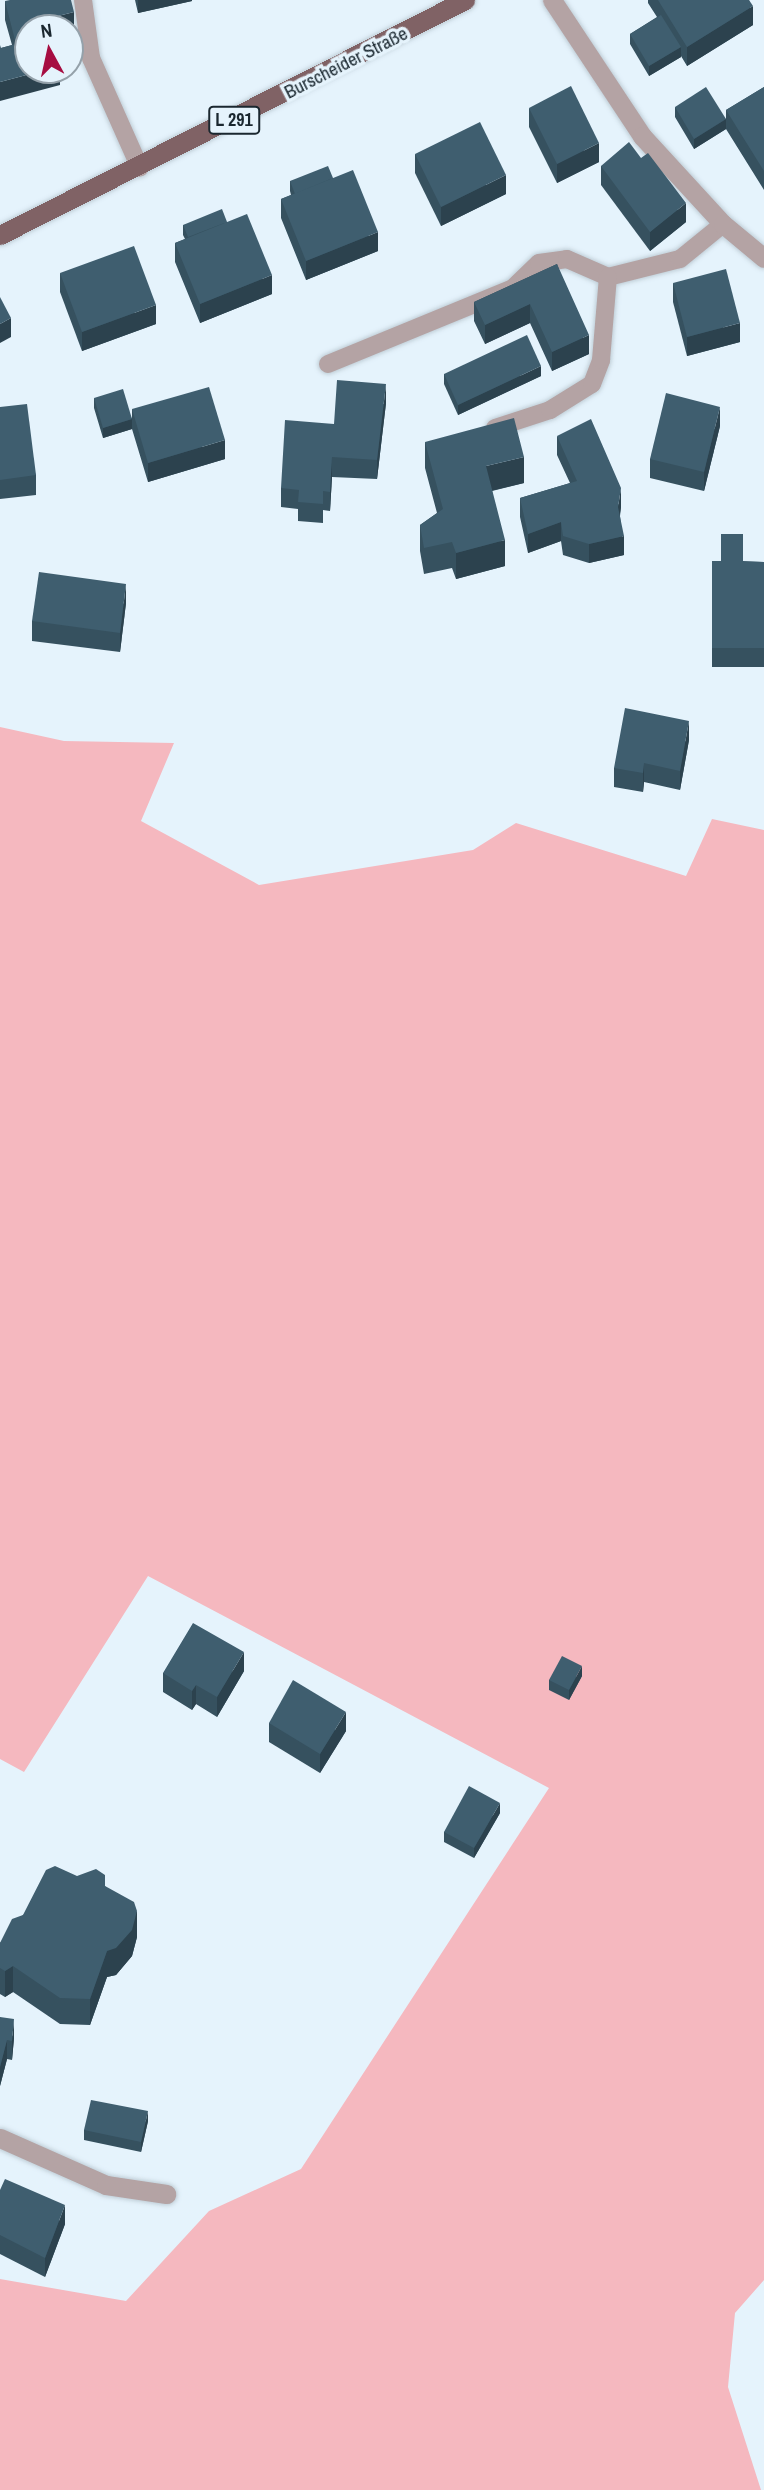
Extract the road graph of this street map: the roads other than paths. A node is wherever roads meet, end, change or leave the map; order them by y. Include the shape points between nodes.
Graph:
1 (83, 0) edge
2 (465, 0) edge
3 (552, 0) edge
4 (140, 168) junction
5 (723, 224) junction
6 (0, 235) edge
7 (764, 258) edge
8 (608, 277) junction
9 (328, 364) dead end
10 (488, 430) edge
11 (0, 2138) edge
12 (166, 2194) dead end

1 - 4 lane via 92,58
2 - 4 main road, Burscheider Straße / L 291
3 - 5 street via 642,136
4 - 6 main road, Burscheider Straße / L 291
5 - 7 street
5 - 8 lane via 680,258
8 - 9 lane via 567,259 539,263 513,288
8 - 10 lane via 601,360 592,384 551,410
11 - 12 street via 106,2185

